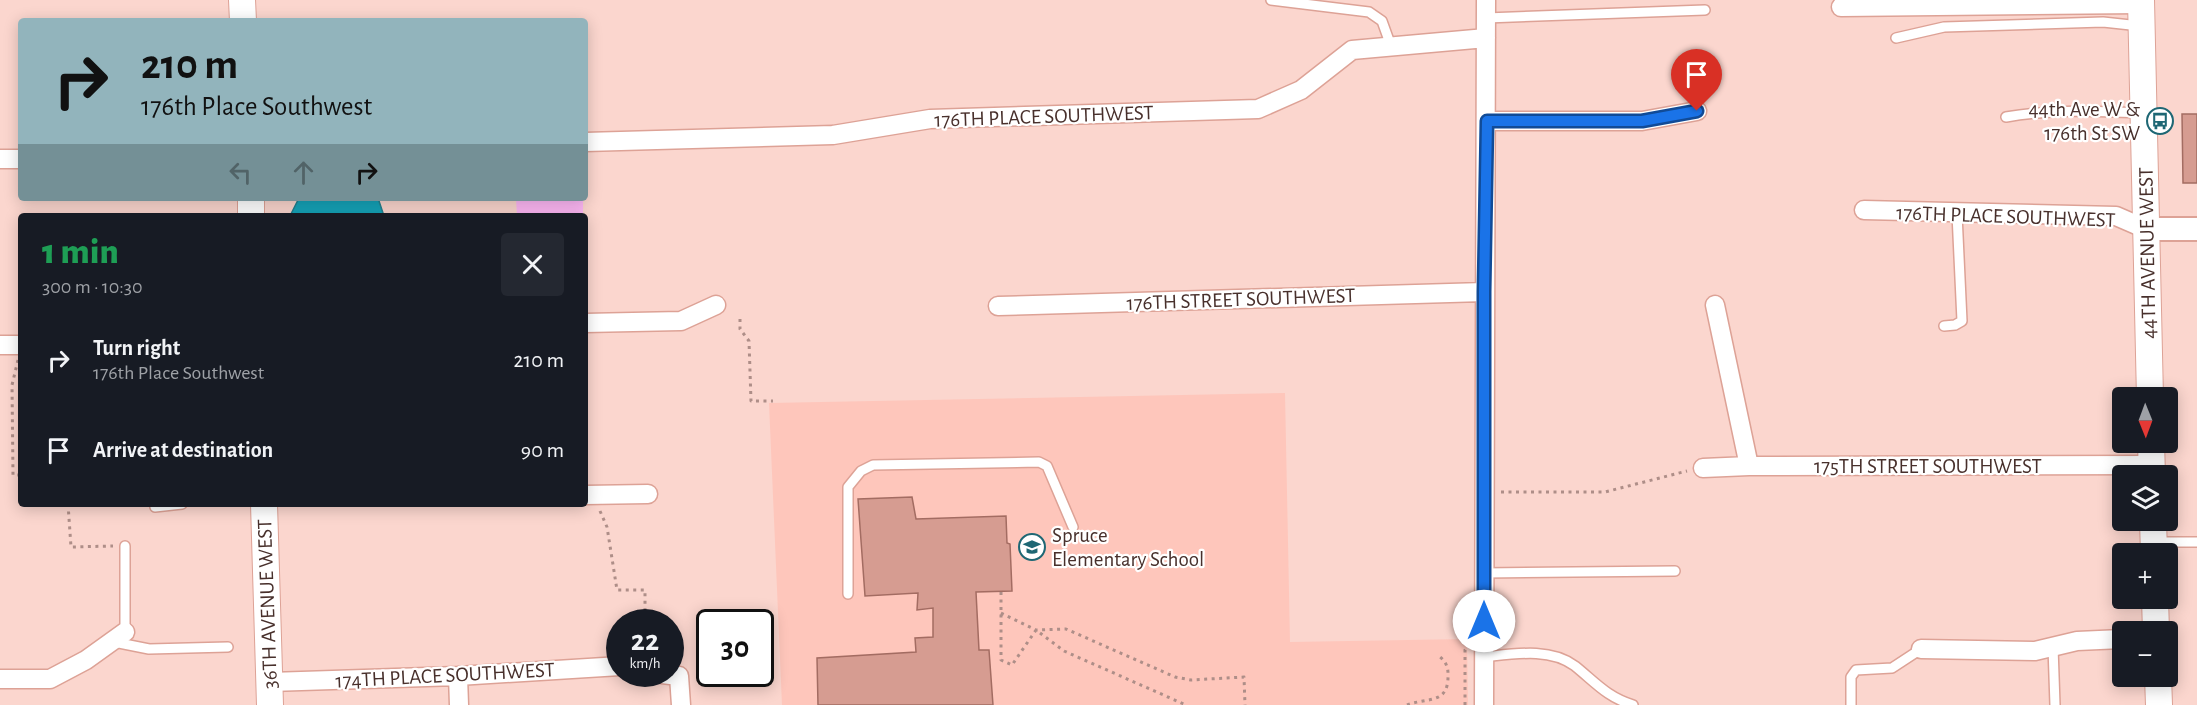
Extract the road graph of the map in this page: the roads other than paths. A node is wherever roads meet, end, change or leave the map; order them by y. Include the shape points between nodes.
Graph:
1 (242, 0) edge
2 (1271, 0) edge
3 (1309, 2) edge
4 (1841, 7) dead end
5 (1486, 9) edge
6 (1705, 10) dead end
7 (2141, 10) edge
8 (243, 18) edge
9 (1486, 38) junction
10 (1896, 38) dead end
11 (1391, 46) junction
12 (1697, 111) dead end
13 (2144, 113) junction
14 (2006, 117) dead end
15 (1487, 121) junction
16 (588, 142) edge
17 (0, 159) edge
18 (18, 159) edge
19 (1864, 210) dead end
20 (1958, 213) junction
21 (2146, 229) junction
22 (2197, 229) edge
23 (1484, 292) junction
24 (716, 304) dead end
25 (1715, 305) dead end
26 (998, 306) dead end
27 (588, 323) edge
28 (1944, 326) dead end
29 (0, 345) edge
30 (18, 351) edge
31 (2150, 387) edge
32 (2152, 461) edge
33 (1749, 466) junction
34 (1703, 468) road end
35 (648, 494) dead end
36 (589, 495) edge
37 (264, 507) edge
38 (1073, 527) dead end
39 (2154, 539) edge
40 (2197, 542) edge
41 (125, 546) road end
42 (1675, 571) dead end
43 (1484, 573) junction
44 (848, 594) dead end
45 (118, 637) junction
46 (2112, 639) edge
47 (228, 647) dead end
48 (2053, 647) junction
49 (1921, 649) joint
50 (1484, 657) junction
51 (606, 667) edge
52 (458, 676) junction
53 (0, 679) edge
54 (675, 687) edge
55 (2158, 687) edge
56 (270, 694) edge
57 (459, 705) edge
58 (681, 705) edge
59 (1484, 705) edge
60 (1633, 705) edge
61 (1851, 705) edge
62 (2055, 705) edge
63 (2158, 705) edge

1 - 8 main road
2 - 3 lane
3 - 11 lane via 1376,15
4 - 7 street
5 - 6 lane
5 - 9 street
7 - 10 lane via 2103,22 1944,27
7 - 13 main road, 44TH AVENUE WEST
9 - 11 street, 176TH PLACE SOUTHWEST
9 - 15 street
11 - 16 street, 176TH PLACE SOUTHWEST via 1352,50 1301,90 1258,110 930,119 833,135
12 - 15 street via 1642,121
13 - 14 lane via 2084,111
13 - 21 main road, 44TH AVENUE WEST
15 - 23 street
17 - 18 street
19 - 20 street, 176TH PLACE SOUTHWEST
20 - 21 street, 176TH PLACE SOUTHWEST via 2116,216
20 - 28 lane via 1962,321
21 - 22 street
21 - 31 main road, 44TH AVENUE WEST
23 - 26 street, 176TH STREET SOUTHWEST
23 - 43 street
24 - 27 street via 681,321
25 - 33 street
29 - 30 street
32 - 33 street, 175TH STREET SOUTHWEST
33 - 34 street, 175TH STREET SOUTHWEST
35 - 36 street
37 - 56 main road, 36TH AVENUE WEST
38 - 44 lane via 1047,466 1039,462 873,465 861,471 848,487
39 - 40 lane
41 - 45 lane
42 - 43 lane
43 - 50 street
45 - 47 lane via 149,649
45 - 53 street via 50,679
46 - 48 street
48 - 49 street via 2035,651
48 - 62 lane
49 - 61 lane via 1892,668 1856,670 1851,677
50 - 59 street
50 - 60 lane via 1550,655 1574,665 1616,699
51 - 52 street, 174TH PLACE SOUTHWEST
52 - 56 street, 174TH PLACE SOUTHWEST
52 - 57 street
54 - 58 street
55 - 63 main road

